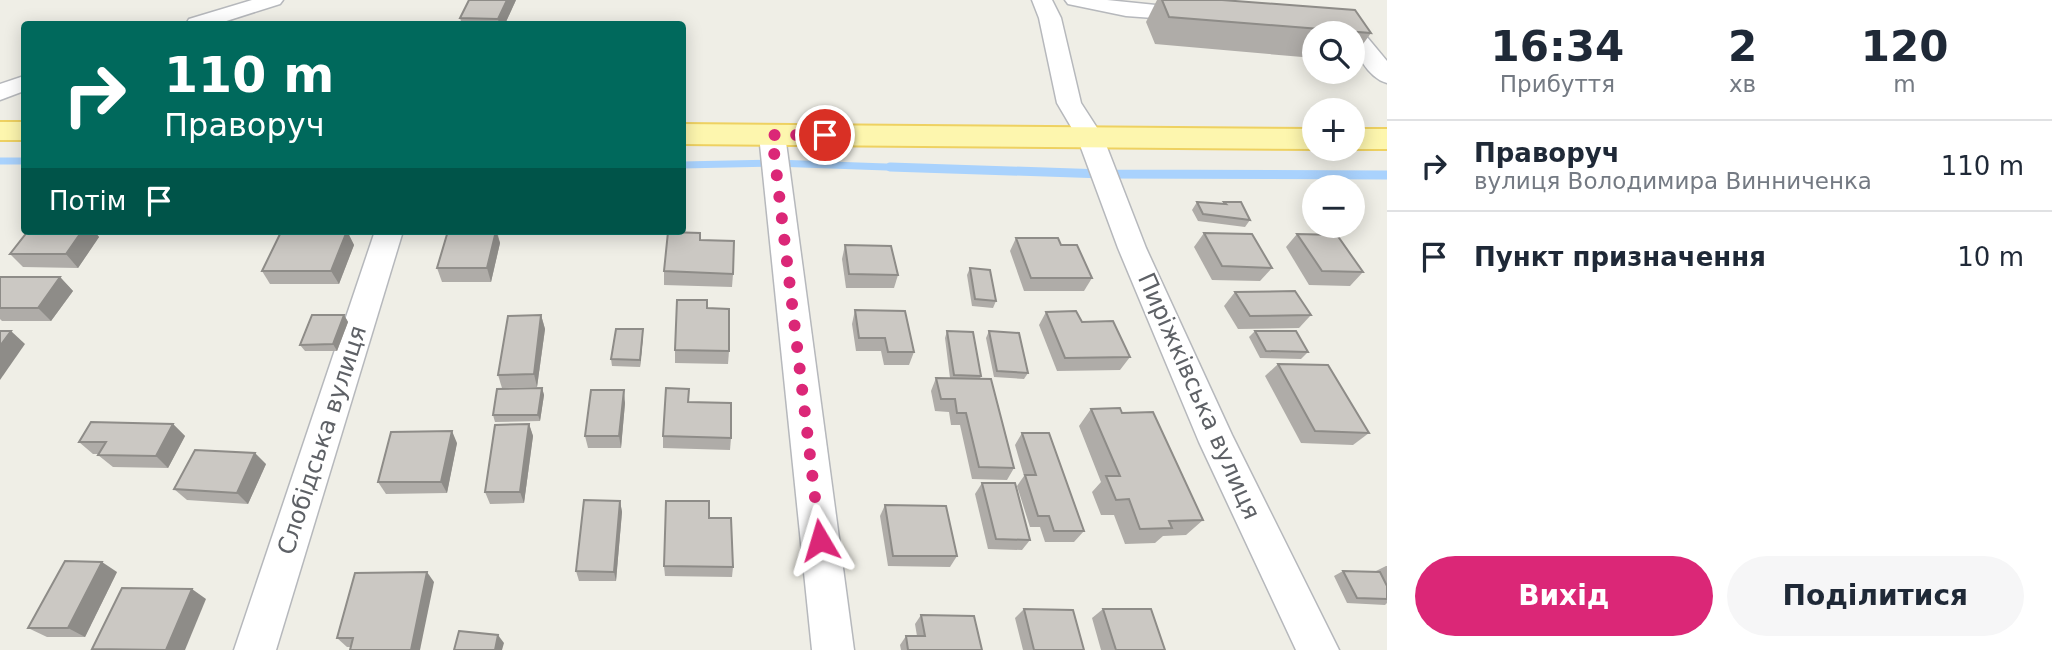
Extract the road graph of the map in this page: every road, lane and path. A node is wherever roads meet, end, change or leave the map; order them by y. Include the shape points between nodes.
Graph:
1 (273, 0) edge
2 (1042, 0) edge
3 (1074, 0) edge
4 (200, 16) edge
5 (1220, 18) edge
6 (1300, 24) edge
7 (1387, 76) edge
8 (21, 84) edge
9 (0, 93) edge
10 (0, 131) edge
11 (21, 131) edge
12 (686, 134) edge
13 (772, 135) junction
14 (1090, 137) junction
15 (1302, 139) edge
16 (1365, 139) edge
17 (1387, 139) edge
18 (388, 235) edge
19 (255, 650) edge
20 (832, 650) edge
21 (1318, 650) edge

1 - 4 street
2 - 14 street, Пиріжківська вулиця via 1069,103
3 - 5 street via 1126,10
6 - 7 street via 1349,30
8 - 9 street
10 - 11 main road
12 - 13 main road
13 - 14 main road
13 - 20 street
14 - 15 main road
14 - 21 street, Пиріжківська вулиця via 1132,248 1212,429
16 - 17 main road
18 - 19 street, Слобідська вулиця

